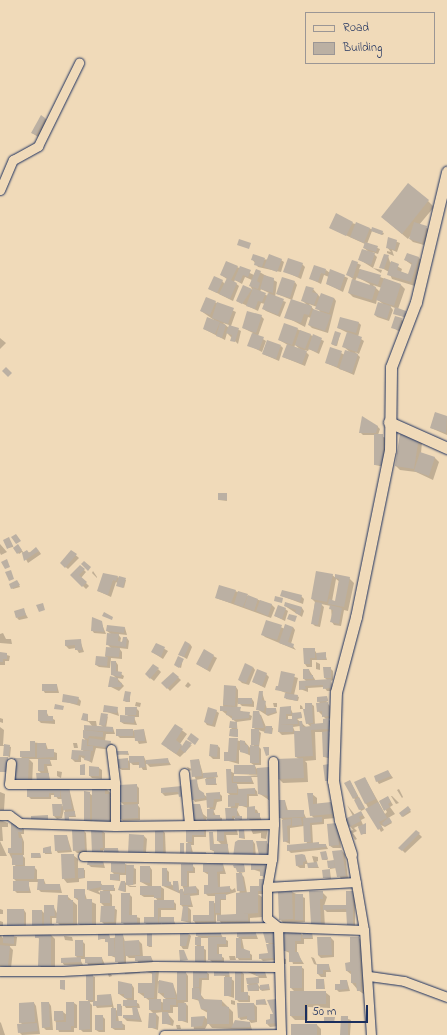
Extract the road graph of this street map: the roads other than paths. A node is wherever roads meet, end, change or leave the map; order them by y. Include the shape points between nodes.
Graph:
1 (79, 63) dead end
2 (447, 172) edge
3 (445, 187) edge
4 (0, 190) edge
5 (389, 422) junction
6 (447, 448) edge
7 (111, 749) dead end
8 (273, 761) dead end
9 (11, 763) dead end
10 (184, 773) dead end
11 (115, 784) junction
12 (0, 815) edge
13 (189, 823) junction
14 (274, 824) junction
15 (115, 826) junction
16 (351, 854) joint
17 (84, 856) dead end
18 (272, 859) junction
19 (356, 882) junction
20 (267, 888) junction
21 (278, 927) junction
22 (0, 930) edge
23 (364, 930) junction
24 (278, 967) junction
25 (0, 971) edge
26 (369, 976) junction
27 (447, 997) edge
28 (281, 1034) edge
29 (164, 1035) edge
30 (371, 1035) edge

1 - 4 street via 38,146 13,160
2 - 3 street
3 - 5 street via 416,302 391,367
5 - 6 street
5 - 16 street via 390,450 371,550 336,692 333,781 340,820
7 - 11 street
8 - 14 street
9 - 11 street via 8,784
10 - 13 street
11 - 15 street
12 - 15 street via 9,815 20,823
13 - 14 street
13 - 15 street
14 - 18 street
16 - 19 street
17 - 18 street
18 - 20 street
19 - 20 street
19 - 23 street
20 - 21 street via 266,918
21 - 22 street
21 - 23 street
21 - 24 street
23 - 26 street
24 - 25 street via 154,966 62,971
24 - 28 street
26 - 27 street via 404,981
26 - 30 street
28 - 29 street

